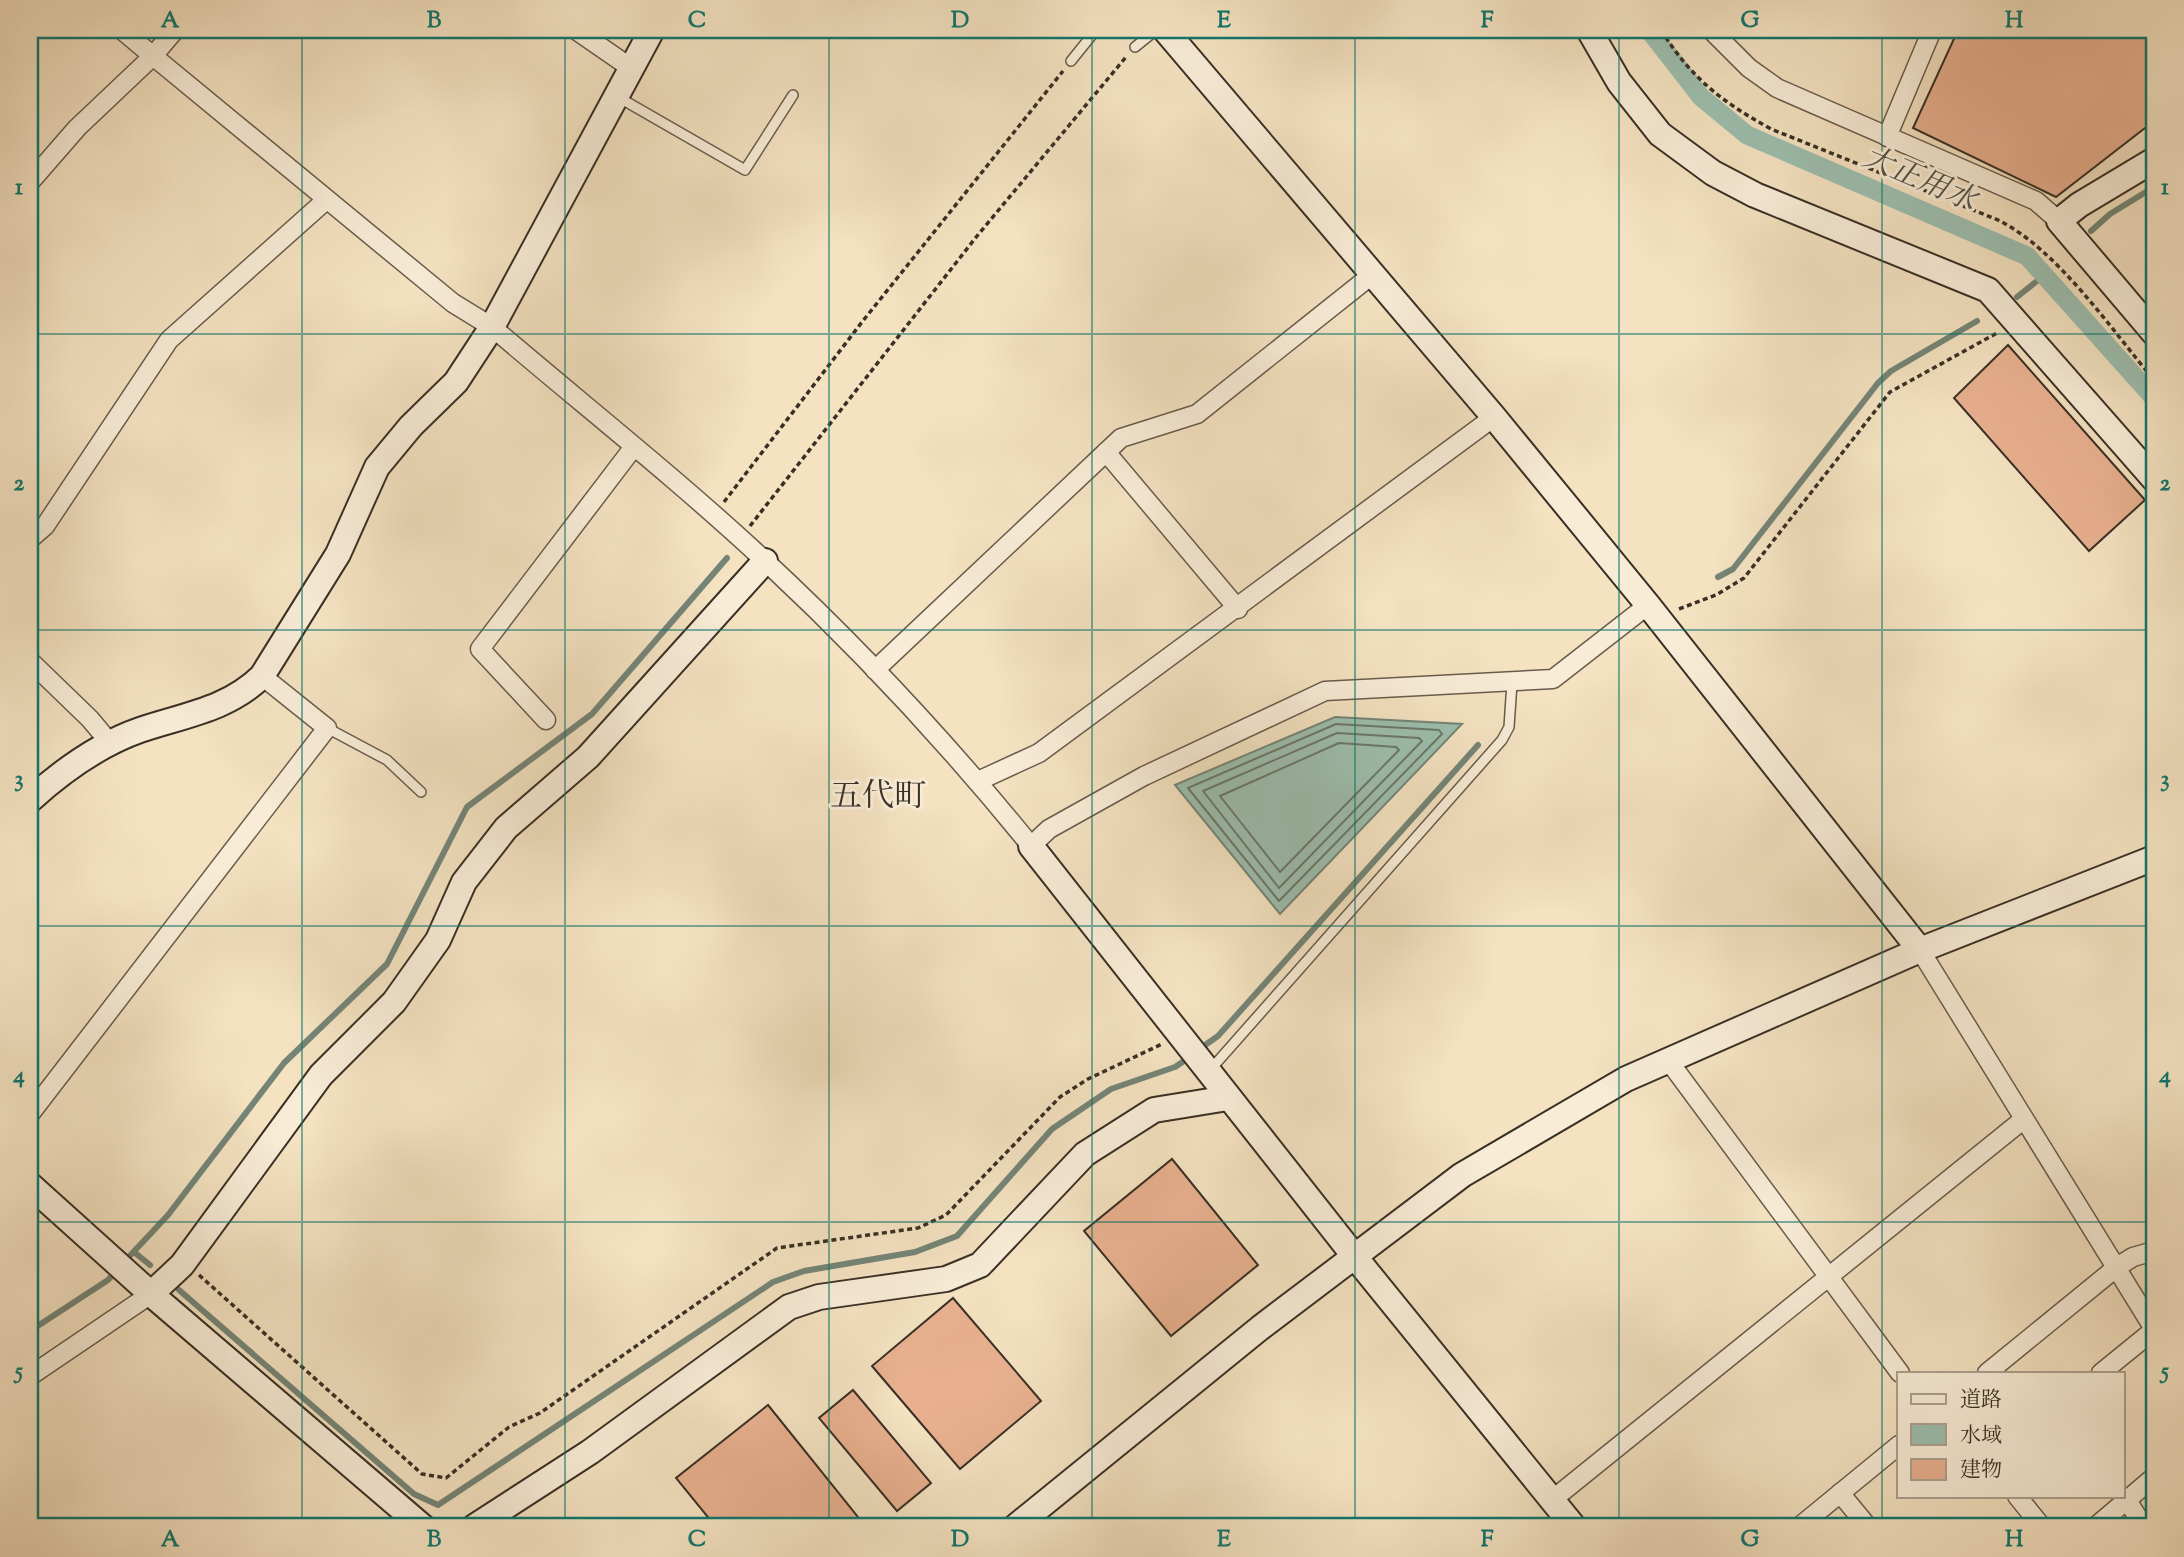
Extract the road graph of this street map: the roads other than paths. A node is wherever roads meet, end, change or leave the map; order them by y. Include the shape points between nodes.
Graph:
1 (121, 30) edge
2 (175, 30) edge
3 (576, 30) edge
4 (652, 30) edge
5 (1096, 30) edge
6 (1156, 30) edge
7 (1165, 30) edge
8 (1589, 30) edge
9 (1711, 30) edge
10 (1931, 30) edge
11 (1135, 47) road end
12 (153, 56) junction
13 (1071, 61) road end
14 (631, 68) junction
15 (793, 95) dead end
16 (616, 96) junction
17 (1887, 137) junction
18 (2154, 160) edge
19 (30, 182) edge
20 (325, 201) junction
21 (2059, 221) junction
22 (1373, 274) junction
23 (492, 327) junction
24 (2154, 333) edge
25 (1494, 417) junction
26 (633, 448) junction
27 (1106, 452) junction
28 (2154, 479) edge
29 (30, 539) edge
30 (765, 561) junction
31 (1648, 605) junction
32 (1238, 609) junction
33 (30, 661) edge
34 (875, 670) junction
35 (262, 676) junction
36 (1512, 682) junction
37 (546, 720) dead end
38 (327, 728) junction
39 (110, 743) junction
40 (978, 781) junction
41 (421, 792) dead end
42 (30, 800) edge
43 (1031, 846) junction
44 (2154, 858) edge
45 (1920, 950) junction
46 (1668, 1060) junction
47 (1208, 1072) junction
48 (1228, 1098) junction
49 (30, 1114) edge
50 (2024, 1119) junction
51 (30, 1185) edge
52 (2154, 1251) edge
53 (1355, 1257) junction
54 (2117, 1266) junction
55 (1829, 1276) junction
56 (150, 1294) junction
57 (2154, 1329) edge
58 (1899, 1372) edge
59 (1988, 1372) edge
60 (2102, 1372) edge
61 (30, 1376) edge
62 (1897, 1448) edge
63 (2154, 1477) edge
64 (1840, 1493) junction
65 (2019, 1498) edge
66 (1552, 1500) junction
67 (2127, 1500) junction
68 (423, 1527) edge
69 (474, 1527) edge
70 (1016, 1527) edge
71 (1574, 1527) edge
72 (1799, 1527) edge
73 (1868, 1527) edge
74 (2042, 1527) edge
75 (2095, 1527) edge
76 (2144, 1527) edge

1 - 12 street
2 - 12 street
3 - 14 street
4 - 14 street
5 - 13 lane
6 - 11 lane
7 - 22 street
8 - 28 street via 1619,82 1660,134 1713,173 1755,195 1988,290
9 - 17 street via 1777,88
10 - 17 street
12 - 19 street via 77,128
12 - 20 street
14 - 16 street
15 - 16 lane via 745,170
16 - 23 street
17 - 21 street via 2036,201
18 - 21 street
20 - 23 street via 453,303
20 - 29 street via 170,340 45,526
21 - 24 street
22 - 25 street
22 - 27 street via 1197,414 1121,438
23 - 26 street
23 - 35 street via 456,382 377,467 338,554
25 - 31 street
25 - 32 street
26 - 30 street
26 - 37 street via 480,649
27 - 32 street
27 - 34 street
30 - 34 street
30 - 56 street via 588,757 506,828 464,882 438,940 394,1002 321,1075 182,1265
31 - 36 street via 1560,676
31 - 45 street
32 - 40 street via 1038,753
33 - 39 street
34 - 40 street
35 - 38 street
35 - 39 street via 247,691 216,708
36 - 43 street via 1325,691 1144,776 1049,828
36 - 47 lane via 1509,727 1502,740
38 - 41 lane via 387,760
38 - 49 street
39 - 42 street
40 - 43 street
43 - 47 street
44 - 45 street
45 - 46 street
45 - 50 street
46 - 53 street via 1626,1079 1462,1175
46 - 55 street
47 - 48 street
48 - 53 street
48 - 69 street via 1154,1110 1086,1154 980,1265 946,1279 819,1297 789,1307 590,1452
50 - 54 street
50 - 55 street
51 - 56 street
52 - 54 street
53 - 66 street
53 - 70 street via 1260,1328
54 - 57 street
54 - 59 street
55 - 58 street
55 - 66 street
56 - 61 street
56 - 68 street
57 - 60 street
62 - 64 street
63 - 67 street
64 - 72 street
64 - 73 street
65 - 74 street
66 - 71 street
67 - 75 street
67 - 76 street

